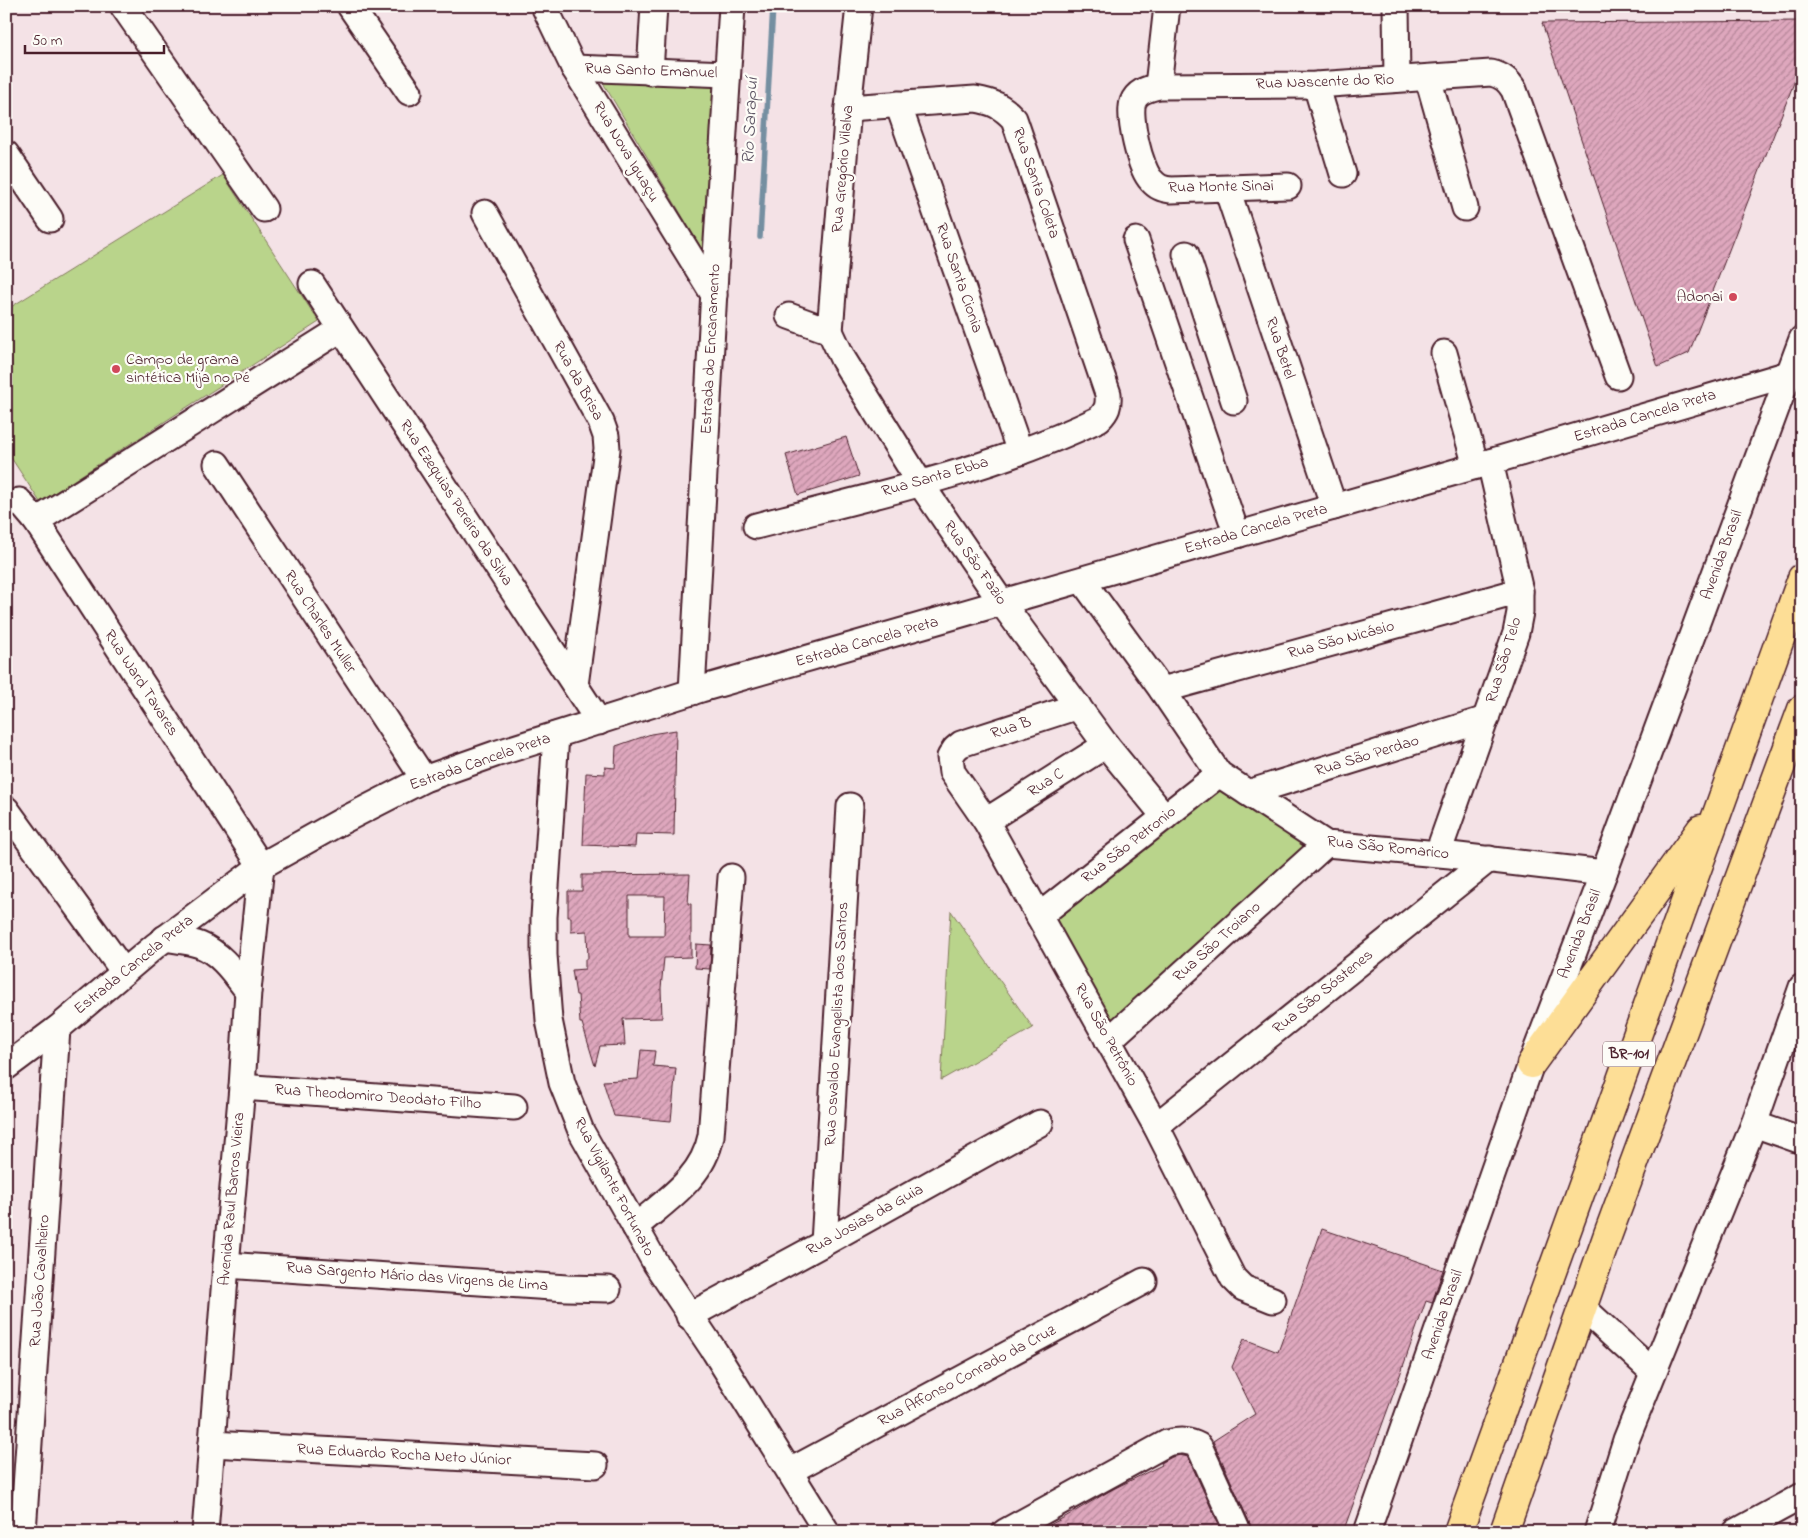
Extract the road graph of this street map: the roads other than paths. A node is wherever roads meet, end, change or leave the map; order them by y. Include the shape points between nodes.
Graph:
1 (123, 6) edge
2 (350, 6) edge
3 (544, 6) edge
4 (654, 6) edge
5 (732, 6) edge
6 (858, 6) edge
7 (1167, 6) edge
8 (1396, 6) edge
9 (574, 68) junction
10 (650, 72) junction
11 (727, 74) junction
12 (1428, 78) junction
13 (1397, 79) junction
14 (1316, 85) junction
15 (1158, 86) junction
16 (410, 92) dead end
17 (898, 104) junction
18 (848, 108) junction
19 (6, 154) edge
20 (1342, 174) dead end
21 (1288, 186) dead end
22 (1227, 189) junction
23 (1465, 208) dead end
24 (264, 209) dead end
25 (485, 213) dead end
26 (50, 219) dead end
27 (1136, 240) dead end
28 (1186, 254) dead end
29 (312, 284) dead end
30 (714, 295) junction
31 (789, 316) dead end
32 (341, 329) junction
33 (830, 331) junction
34 (1802, 339) edge
35 (1214, 341) junction
36 (1175, 353) junction
37 (1444, 353) dead end
38 (1796, 372) edge
39 (1618, 376) dead end
40 (1234, 401) dead end
41 (1107, 411) joint
42 (1020, 452) junction
43 (217, 464) dead end
44 (1483, 464) junction
45 (920, 483) junction
46 (19, 501) dead end
47 (1334, 507) junction
48 (36, 521) junction
49 (756, 526) dead end
50 (1237, 534) junction
51 (1802, 578) edge
52 (1082, 580) junction
53 (1520, 591) junction
54 (1002, 603) junction
55 (575, 685) junction
56 (1162, 690) junction
57 (692, 692) junction
58 (1078, 706) junction
59 (1802, 709) edge
60 (1486, 719) junction
61 (599, 722) junction
62 (556, 735) junction
63 (1106, 745) junction
64 (950, 757) joint
65 (1219, 774) junction
66 (424, 779) junction
67 (1248, 793) junction
68 (1719, 803) junction
69 (850, 806) dead end
70 (6, 809) edge
71 (1165, 816) junction
72 (986, 821) junction
73 (1326, 844) junction
74 (1438, 853) junction
75 (1490, 859) junction
76 (261, 866) junction
77 (1604, 872) junction
78 (730, 877) dead end
79 (1039, 916) junction
80 (165, 938) junction
81 (124, 972) junction
82 (1802, 987) edge
83 (248, 991) junction
84 (57, 1029) junction
85 (1108, 1040) junction
86 (1530, 1064) junction
87 (6, 1066) edge
88 (242, 1087) junction
89 (514, 1107) dead end
90 (1040, 1122) dead end
91 (1754, 1124) junction
92 (1156, 1126) junction
93 (1802, 1141) edge
94 (635, 1227) junction
95 (824, 1243) junction
96 (226, 1265) junction
97 (1144, 1281) dead end
98 (608, 1289) dead end
99 (1273, 1300) dead end
100 (1582, 1307) junction
101 (689, 1316) junction
102 (1653, 1372) junction
103 (212, 1444) junction
104 (596, 1465) dead end
105 (790, 1471) junction
106 (1802, 1496) edge
107 (23, 1532) edge
108 (205, 1532) edge
109 (827, 1532) edge
110 (1005, 1532) edge
111 (1238, 1532) edge
112 (1368, 1532) edge
113 (1458, 1532) edge
114 (1504, 1532) edge
115 (1597, 1532) edge
116 (1736, 1532) edge

1 - 24 street
2 - 16 street
3 - 9 street, Rua Nova Iguaçu
4 - 10 street
5 - 11 street, Estrada do Encanamento
6 - 18 street, Rua Gregório Vilalva
7 - 15 street
8 - 13 street
9 - 10 street, Rua Santo Emanuel
9 - 30 street, Rua Nova Iguaçu
10 - 11 street, Rua Santo Emanuel
11 - 30 street, Estrada do Encanamento
12 - 13 street, Rua Nascente do Rio
12 - 23 street
12 - 39 street, Rua Nascente do Rio via 1491,73 1508,80
13 - 14 street, Rua Nascente do Rio
14 - 15 street, Rua Nascente do Rio
14 - 20 street
15 - 22 street, Rua Monte Sinai via 1141,91 1133,102 1132,121 1149,179 1159,188 1171,190
17 - 18 street, Rua Santa Coleta
17 - 41 street, Rua Santa Coleta via 975,99 1003,108 1014,119 1108,394
17 - 42 street, Rua Santa Cionia
18 - 33 street, Rua Gregório Vilalva
19 - 26 street
21 - 22 street, Rua Monte Sinai
22 - 47 street, Rua Betel
25 - 55 street, Rua da Brisa via 606,436 607,449
27 - 36 street
28 - 35 street
29 - 32 street, Rua Ezequias Pereira da Silva
30 - 57 street, Estrada do Encanamento
31 - 33 street
32 - 48 street
32 - 55 street, Rua Ezequias Pereira da Silva
33 - 45 street, Rua São Fazio via 843,358
34 - 38 street, Avenida Brasil
35 - 36 street
35 - 40 street
36 - 50 street
37 - 44 street, Rua São Telo
38 - 44 street, Estrada Cancela Preta
38 - 77 street, Avenida Brasil
41 - 42 street, Rua Santa Ebba via 1090,423
42 - 45 street, Rua Santa Ebba
43 - 66 street, Rua Charles Muller
44 - 47 street, Estrada Cancela Preta
44 - 53 street, Rua São Telo
45 - 49 street, Rua Santa Ebba
45 - 54 street, Rua São Fazio
46 - 48 street, Rua Ward Tavares
47 - 50 street, Estrada Cancela Preta
48 - 76 street, Rua Ward Tavares
50 - 52 street, Estrada Cancela Preta
51 - 68 highway, BR-101
52 - 54 street, Estrada Cancela Preta
52 - 56 street, Rua São Romarico
53 - 56 street, Rua São Nicásio
53 - 60 street, Rua São Telo via 1516,633
54 - 57 street, Estrada Cancela Preta
54 - 58 street, Rua São Fazio
55 - 61 street, Rua Ezequias Pereira da Silva
56 - 65 street, Rua São Romarico
57 - 61 street, Estrada Cancela Preta
58 - 63 street, Rua São Fazio
58 - 64 street, Rua B via 961,744
59 - 100 highway, BR-101
60 - 67 street, Rua São Perdao
60 - 74 street, Rua São Telo
61 - 62 street, Estrada Cancela Preta
62 - 66 street, Estrada Cancela Preta
62 - 94 street, Rua Vigilante Fortunato via 544,917 550,1020 562,1084 581,1131
63 - 71 street, Rua São Fazio
63 - 72 street, Rua C
64 - 72 street, Rua São Petrônio via 952,772
65 - 67 street, Rua São Romarico
65 - 71 street, Rua São Petronio
66 - 76 street, Estrada Cancela Preta
67 - 73 street, Rua São Romarico
68 - 86 highway
68 - 113 highway, BR-101
69 - 95 street, Rua Osvaldo Evangelista dos Santos
70 - 81 street
71 - 79 street, Rua São Petronio
72 - 79 street, Rua São Petrônio
73 - 74 street, Rua São Romarico
73 - 85 street, Rua São Troiano
74 - 75 street, Rua São Romarico
75 - 77 street, Rua São Romarico
75 - 92 street, Rua São Sóstenes
76 - 80 street, Estrada Cancela Preta
76 - 83 street, Avenida Raul Barros Vieira
77 - 86 street, Avenida Brasil
78 - 94 street via 708,1150 694,1176
79 - 85 street, Rua São Petrônio
80 - 81 street, Estrada Cancela Preta
80 - 83 street via 199,945 212,952 225,961
81 - 84 street, Estrada Cancela Preta
82 - 91 street
83 - 88 street, Avenida Raul Barros Vieira
84 - 87 street, Estrada Cancela Preta
84 - 107 street, Rua João Cavalheiro
85 - 92 street, Rua São Petrônio
86 - 112 street, Avenida Brasil
88 - 89 street, Rua Theodomiro Deodato Filho
88 - 96 street, Avenida Raul Barros Vieira
90 - 95 street, Rua Josias da Guia
91 - 93 street
91 - 102 street
92 - 99 street, Rua São Petrônio via 1232,1278 1243,1288
94 - 101 street, Rua Vigilante Fortunato
95 - 101 street, Rua Josias da Guia
96 - 98 street, Rua Sargento Mário das Virgens de Lima
96 - 103 street, Avenida Raul Barros Vieira
97 - 105 street, Rua Affonso Conrado da Cruz
100 - 102 street
100 - 114 highway, BR-101
101 - 105 street, Rua Vigilante Fortunato
102 - 115 street via 1626,1440
103 - 104 street, Rua Eduardo Rocha Neto Júnior
103 - 108 street, Avenida Raul Barros Vieira
105 - 109 street, Rua Vigilante Fortunato
106 - 116 street
110 - 111 street via 1167,1443 1180,1440 1199,1446

